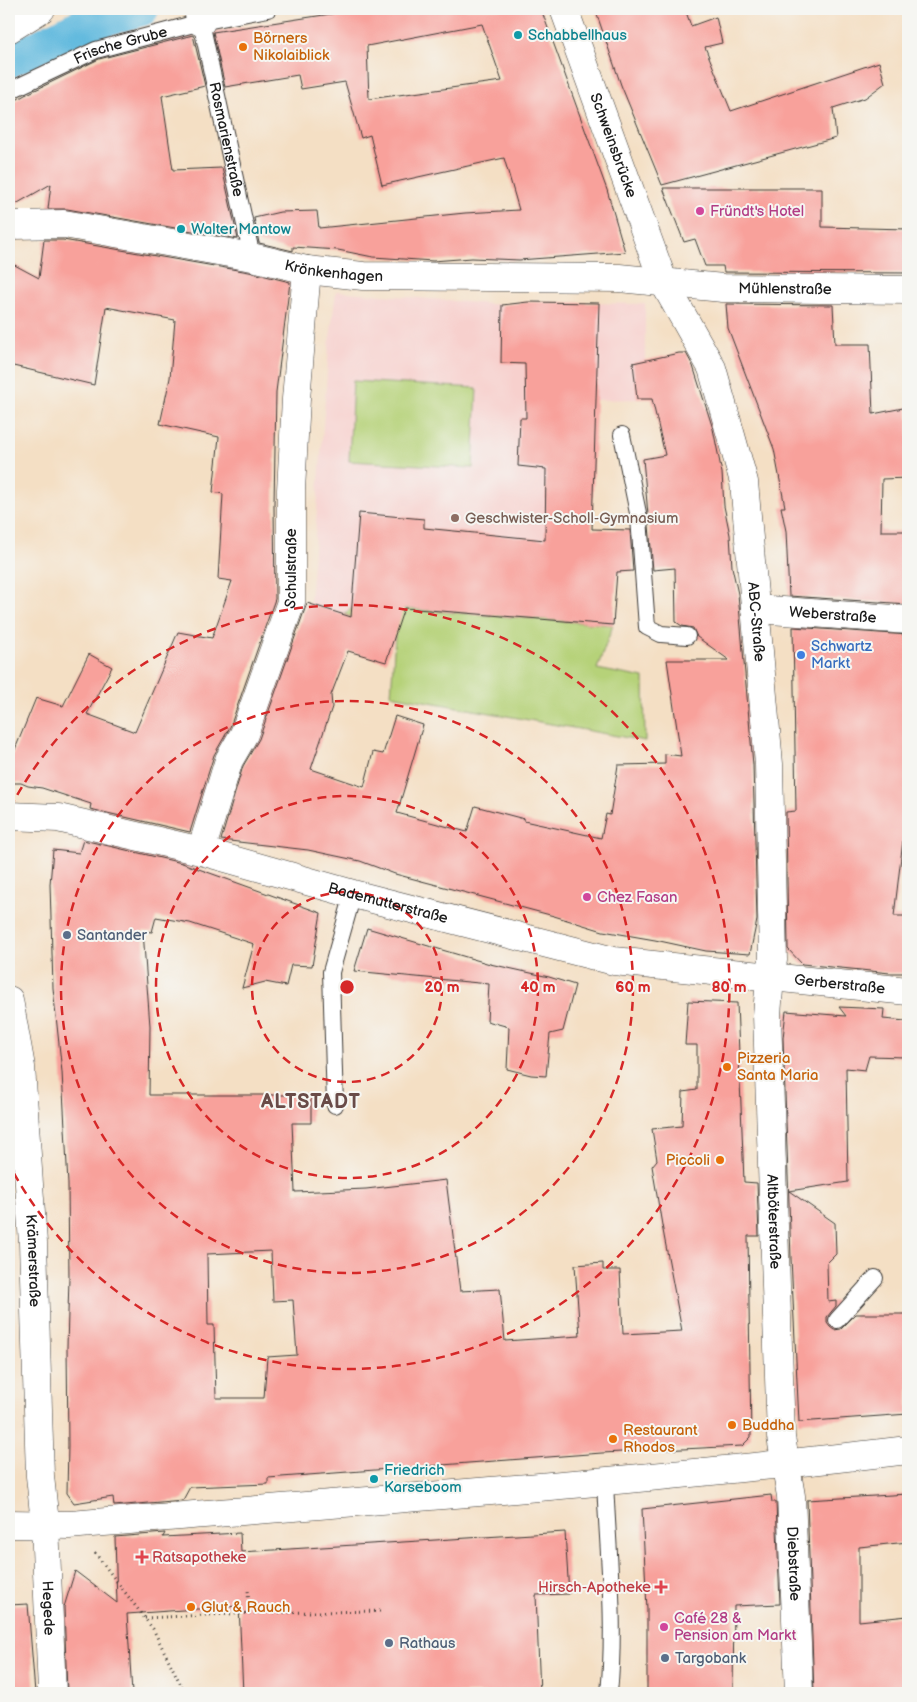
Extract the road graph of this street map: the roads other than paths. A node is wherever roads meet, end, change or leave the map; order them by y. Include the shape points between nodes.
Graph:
1 (268, 9) edge
2 (564, 9) edge
3 (199, 16) edge
4 (9, 91) edge
5 (9, 228) edge
6 (252, 257) junction
7 (308, 270) junction
8 (663, 282) junction
9 (908, 290) edge
10 (622, 436) dead end
11 (908, 620) edge
12 (751, 626) junction
13 (687, 636) dead end
14 (9, 816) edge
15 (201, 851) junction
16 (353, 894) junction
17 (770, 977) junction
18 (908, 991) edge
19 (9, 1000) edge
20 (335, 1104) dead end
21 (876, 1278) dead end
22 (837, 1320) dead end
23 (908, 1450) edge
24 (785, 1464) junction
25 (605, 1482) junction
26 (9, 1524) edge
27 (57, 1524) junction
28 (52, 1693) edge
29 (609, 1693) edge
30 (799, 1693) edge

1 - 3 lane, Frische Grube
2 - 8 street, Schweinsbrücke
3 - 4 lane, Frische Grube via 96,50
3 - 6 lane, Rosmarienstraße
5 - 6 street, Krönkenhagen via 14,225 64,224
6 - 7 street, Krönkenhagen
7 - 8 street, Krönkenhagen via 363,276 619,278
7 - 15 street, Schulstraße via 291,490 292,602 244,734 229,760
8 - 9 street, Mühlenstraße via 723,288
8 - 12 street, ABC-Straße via 712,368 744,482
10 - 13 lane via 639,518 647,627 661,634
11 - 12 street, Weberstraße
12 - 17 street, ABC-Straße via 770,764 773,960
14 - 15 street, Bademutterstraße via 58,818
15 - 16 street, Bademutterstraße
16 - 17 street, Bademutterstraße via 614,961
16 - 20 lane via 331,972
17 - 18 street, Gerberstraße
17 - 24 street, Altböterstraße via 767,1015 786,1324 781,1438
19 - 27 street, Krämerstraße via 21,1067 33,1243 40,1476
21 - 22 lane
23 - 24 street
24 - 25 street
24 - 30 street, Diebstraße via 791,1496
25 - 27 street
25 - 29 lane via 611,1595
26 - 27 street
27 - 28 street, Hegede

